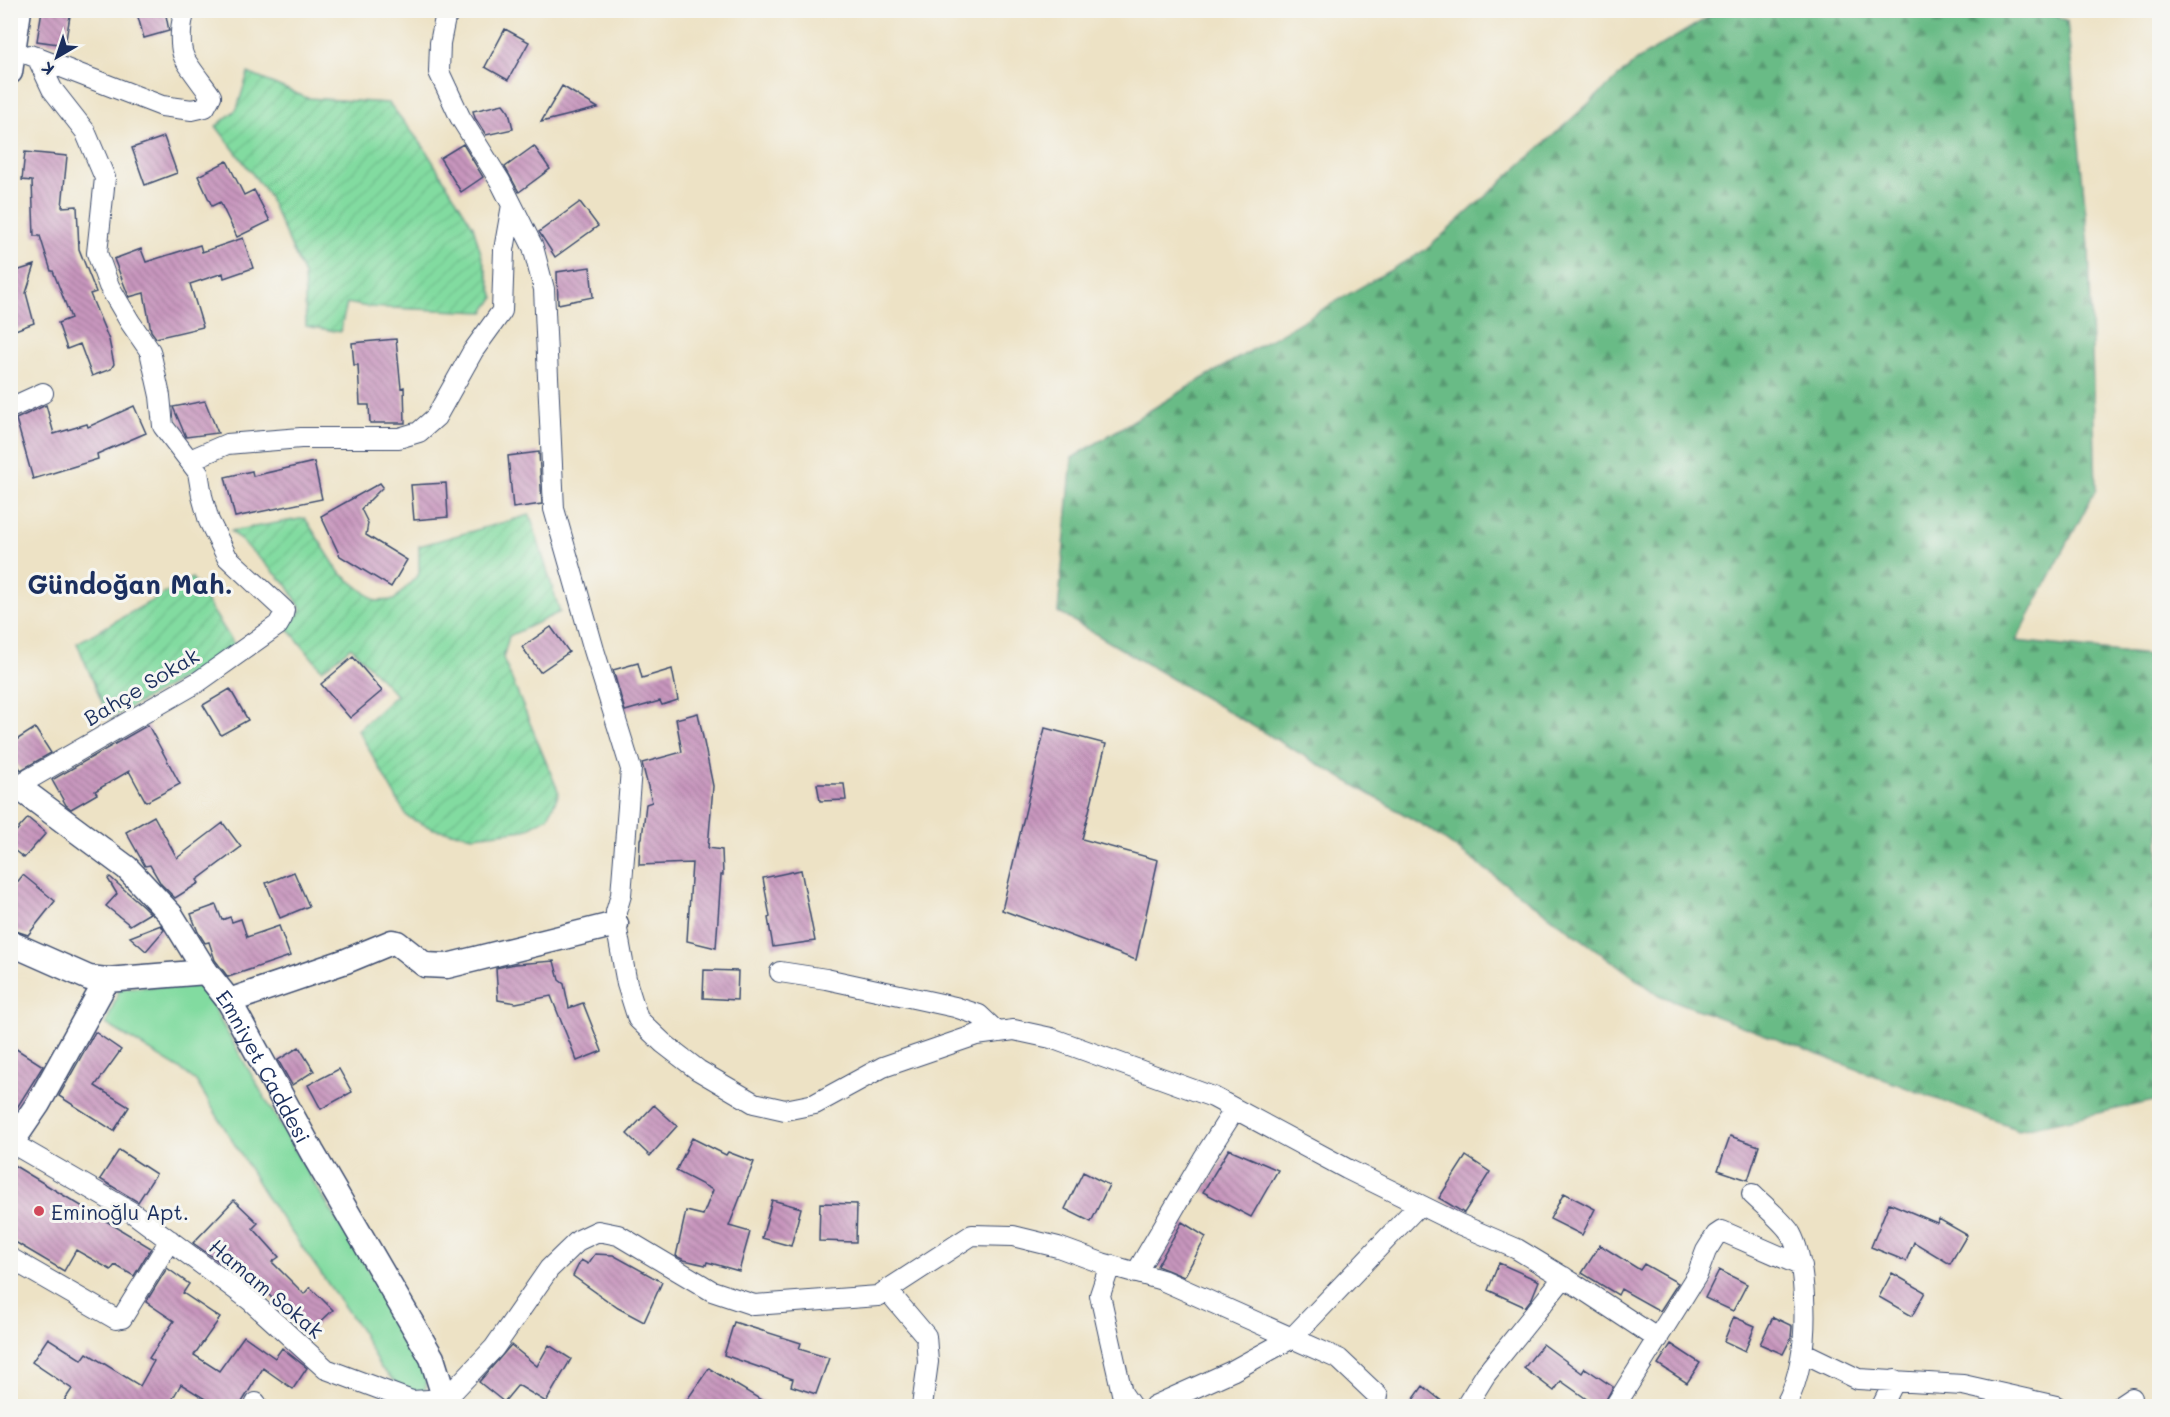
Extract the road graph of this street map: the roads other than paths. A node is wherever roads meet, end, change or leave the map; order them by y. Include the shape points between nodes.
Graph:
1 (19, 10) edge
2 (186, 10) edge
3 (452, 10) edge
4 (37, 57) junction
5 (12, 60) edge
6 (512, 205) junction
7 (43, 393) dead end
8 (10, 408) edge
9 (190, 460) junction
10 (14, 783) edge
11 (616, 924) junction
12 (10, 943) edge
13 (206, 972) junction
14 (780, 972) dead end
15 (107, 980) junction
16 (229, 1001) junction
17 (997, 1032) junction
18 (1235, 1108) junction
19 (11, 1143) edge
20 (1752, 1194) dead end
21 (1419, 1204) junction
22 (170, 1240) junction
23 (10, 1258) edge
24 (1110, 1265) junction
25 (1802, 1266) junction
26 (1136, 1273) junction
27 (1564, 1277) junction
28 (887, 1290) junction
29 (1292, 1338) junction
30 (1658, 1339) junction
31 (1802, 1352) junction
32 (1894, 1380) junction
33 (1378, 1396) dead end
34 (444, 1404) edge
35 (922, 1407) edge
36 (1131, 1407) edge
37 (1154, 1407) edge
38 (1466, 1407) edge
39 (1615, 1407) edge
40 (1785, 1407) edge
41 (1882, 1407) edge
42 (2056, 1407) edge

1 - 5 street
2 - 4 street via 181,41 184,58 211,96 205,107 192,110 162,106
3 - 6 street via 445,18 439,72 460,117
4 - 5 street
4 - 9 street via 52,89 85,131 105,178 97,253 109,286 150,351 163,426
6 - 9 street via 504,250 502,311 473,351 436,417 419,432 399,438 301,438 227,444
6 - 11 street via 532,247 544,289 554,509 631,769
7 - 8 street
9 - 10 street, Bahçe Sokak via 198,472 209,521 227,557 284,609 282,618 278,625 198,682
10 - 13 street, Emniyet Caddesi via 127,868 171,915
11 - 16 street via 447,966 424,965 392,942
11 - 17 street via 638,1019 698,1070 754,1103 785,1110 815,1104 883,1067 976,1035
12 - 15 street via 72,972
13 - 15 street
13 - 16 street, Emniyet Caddesi
14 - 17 street via 956,1006 979,1015
15 - 19 street via 38,1104
16 - 34 street, Emniyet Caddesi via 432,1358
17 - 18 street via 1014,1030 1051,1038
18 - 21 street
18 - 26 street
19 - 22 street, Hamam Sokak via 134,1213
20 - 25 street via 1791,1233
21 - 27 street via 1517,1249
21 - 29 street
22 - 23 street via 122,1318 116,1319
22 - 34 street, Hamam Sokak via 251,1301 326,1369 412,1401
24 - 26 street
24 - 28 street via 1012,1236 972,1236
24 - 36 street via 1100,1295 1122,1393
25 - 30 street via 1722,1231 1706,1251 1697,1275
25 - 31 street
26 - 29 street via 1162,1280
27 - 30 street
27 - 38 street via 1486,1374
28 - 34 street via 878,1296 754,1305 712,1290 618,1235 598,1231 579,1240 549,1269 494,1348
28 - 35 street via 926,1336 928,1362
29 - 33 street via 1339,1359
29 - 37 street
30 - 39 street
31 - 32 street via 1858,1379
31 - 40 street
32 - 41 street
32 - 42 street via 1963,1385

